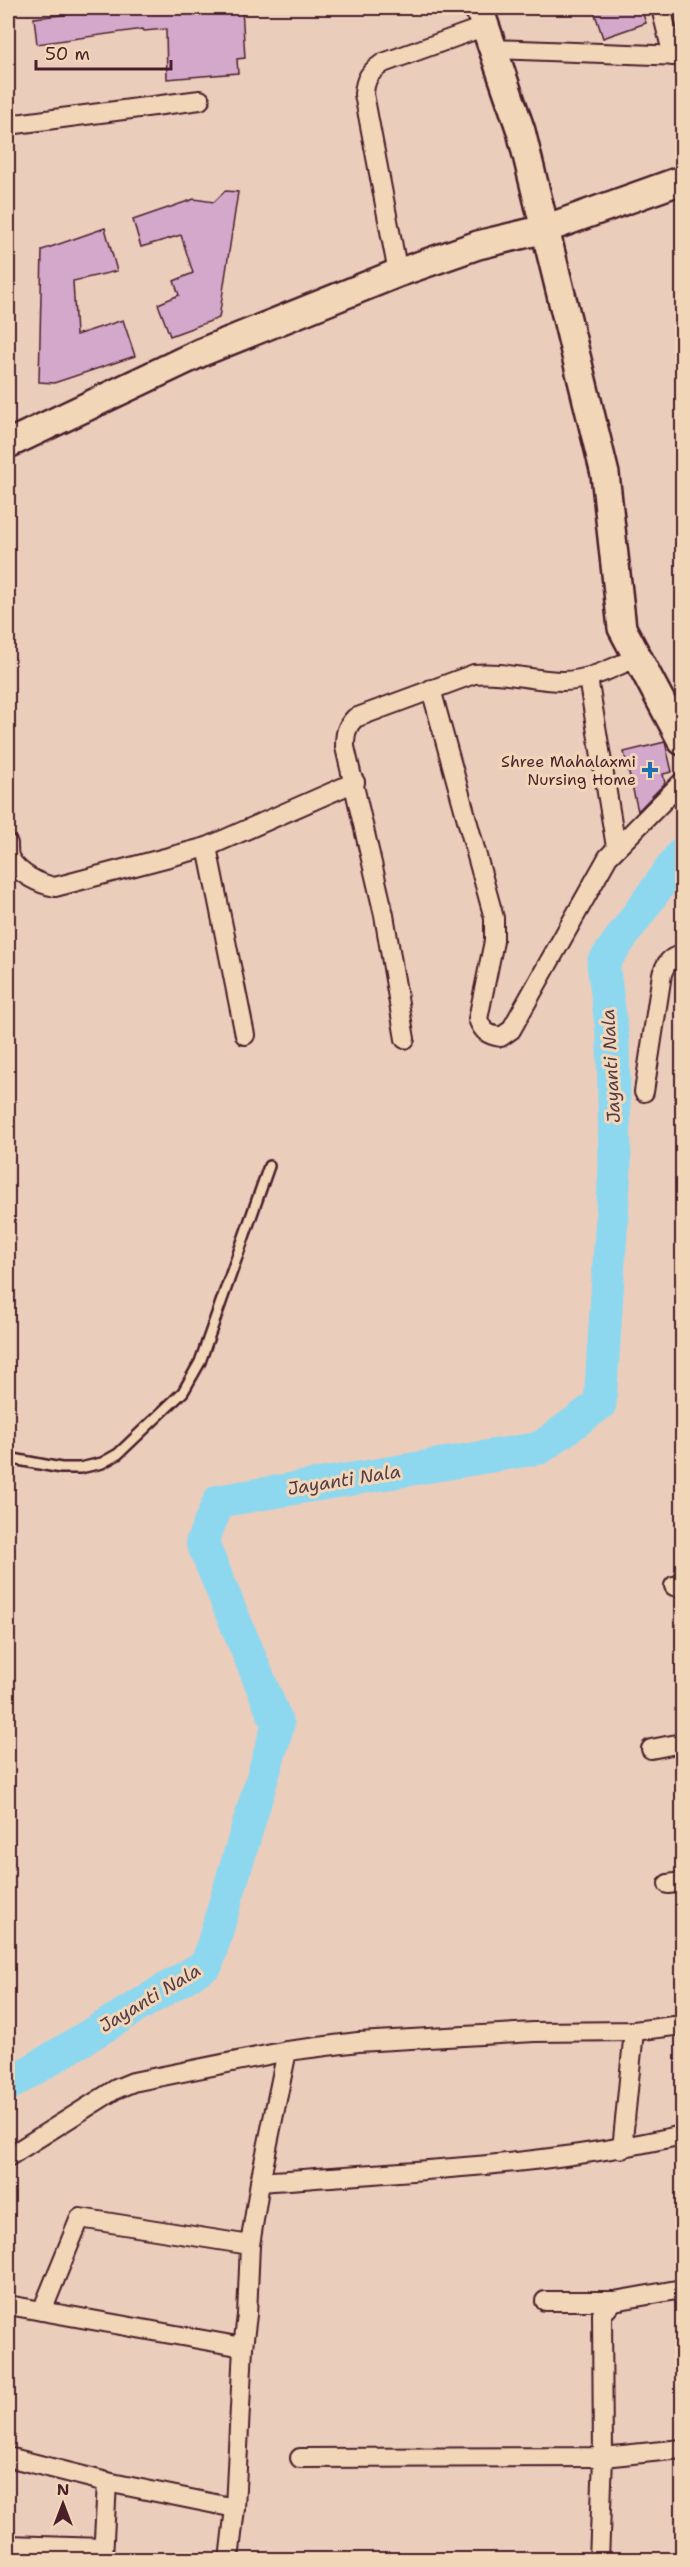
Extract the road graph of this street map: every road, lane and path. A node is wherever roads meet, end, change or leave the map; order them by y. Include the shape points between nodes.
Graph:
1 (661, 8) edge
2 (486, 27) edge
3 (678, 56) edge
4 (200, 100) dead end
5 (8, 125) edge
6 (682, 180) edge
7 (545, 229) junction
8 (398, 273) junction
9 (8, 444) edge
10 (638, 657) junction
11 (588, 678) junction
12 (431, 689) junction
13 (682, 741) edge
14 (355, 782) junction
15 (682, 782) edge
16 (207, 847) junction
17 (616, 847) junction
18 (8, 854) edge
19 (682, 955) edge
20 (244, 1035) dead end
21 (405, 1039) dead end
22 (644, 1092) dead end
23 (269, 1166) dead end
24 (8, 1458) edge
25 (682, 1743) edge
26 (651, 1749) dead end
27 (682, 2025) edge
28 (634, 2031) junction
29 (287, 2051) junction
30 (682, 2135) edge
31 (622, 2149) junction
32 (8, 2157) edge
33 (260, 2182) junction
34 (250, 2245) junction
35 (682, 2289) edge
36 (545, 2301) dead end
37 (614, 2301) junction
38 (8, 2305) edge
39 (42, 2311) junction
40 (243, 2347) junction
41 (682, 2449) edge
42 (8, 2457) edge
43 (603, 2457) junction
44 (300, 2458) dead end
45 (106, 2482) junction
46 (235, 2508) junction
47 (8, 2545) edge
48 (103, 2554) edge
49 (229, 2559) edge
50 (599, 2559) edge

1 - 3 street
2 - 3 street
2 - 7 main road via 521,131
2 - 8 street via 383,63 365,81 364,94
4 - 5 street
6 - 7 main road
7 - 8 main road via 478,245
7 - 10 main road via 605,474 622,628
8 - 9 main road via 202,352
10 - 11 street
10 - 13 main road
11 - 12 street via 562,681 474,674
11 - 17 street
12 - 14 street via 355,718 348,725 345,747
12 - 17 street via 494,918 494,941 478,1019 489,1035 501,1037 511,1030
14 - 16 street
14 - 21 street via 384,915
15 - 17 street
16 - 18 street via 55,887 30,878
16 - 20 street
19 - 22 street via 673,956 662,974
23 - 24 lane via 200,1362 183,1392 118,1454 102,1463 61,1468
25 - 26 street
27 - 28 street
28 - 29 street via 456,2036
28 - 31 street
29 - 32 street via 133,2082
29 - 33 street
30 - 31 street
31 - 33 street via 524,2161
33 - 34 street
34 - 39 street via 81,2218
34 - 40 street
35 - 37 street
36 - 37 street
37 - 43 street via 602,2314
38 - 39 street
39 - 40 street
40 - 46 street
41 - 43 street
42 - 45 street
43 - 44 street
43 - 50 street
45 - 46 street
45 - 48 street
46 - 49 street
47 - 48 street

